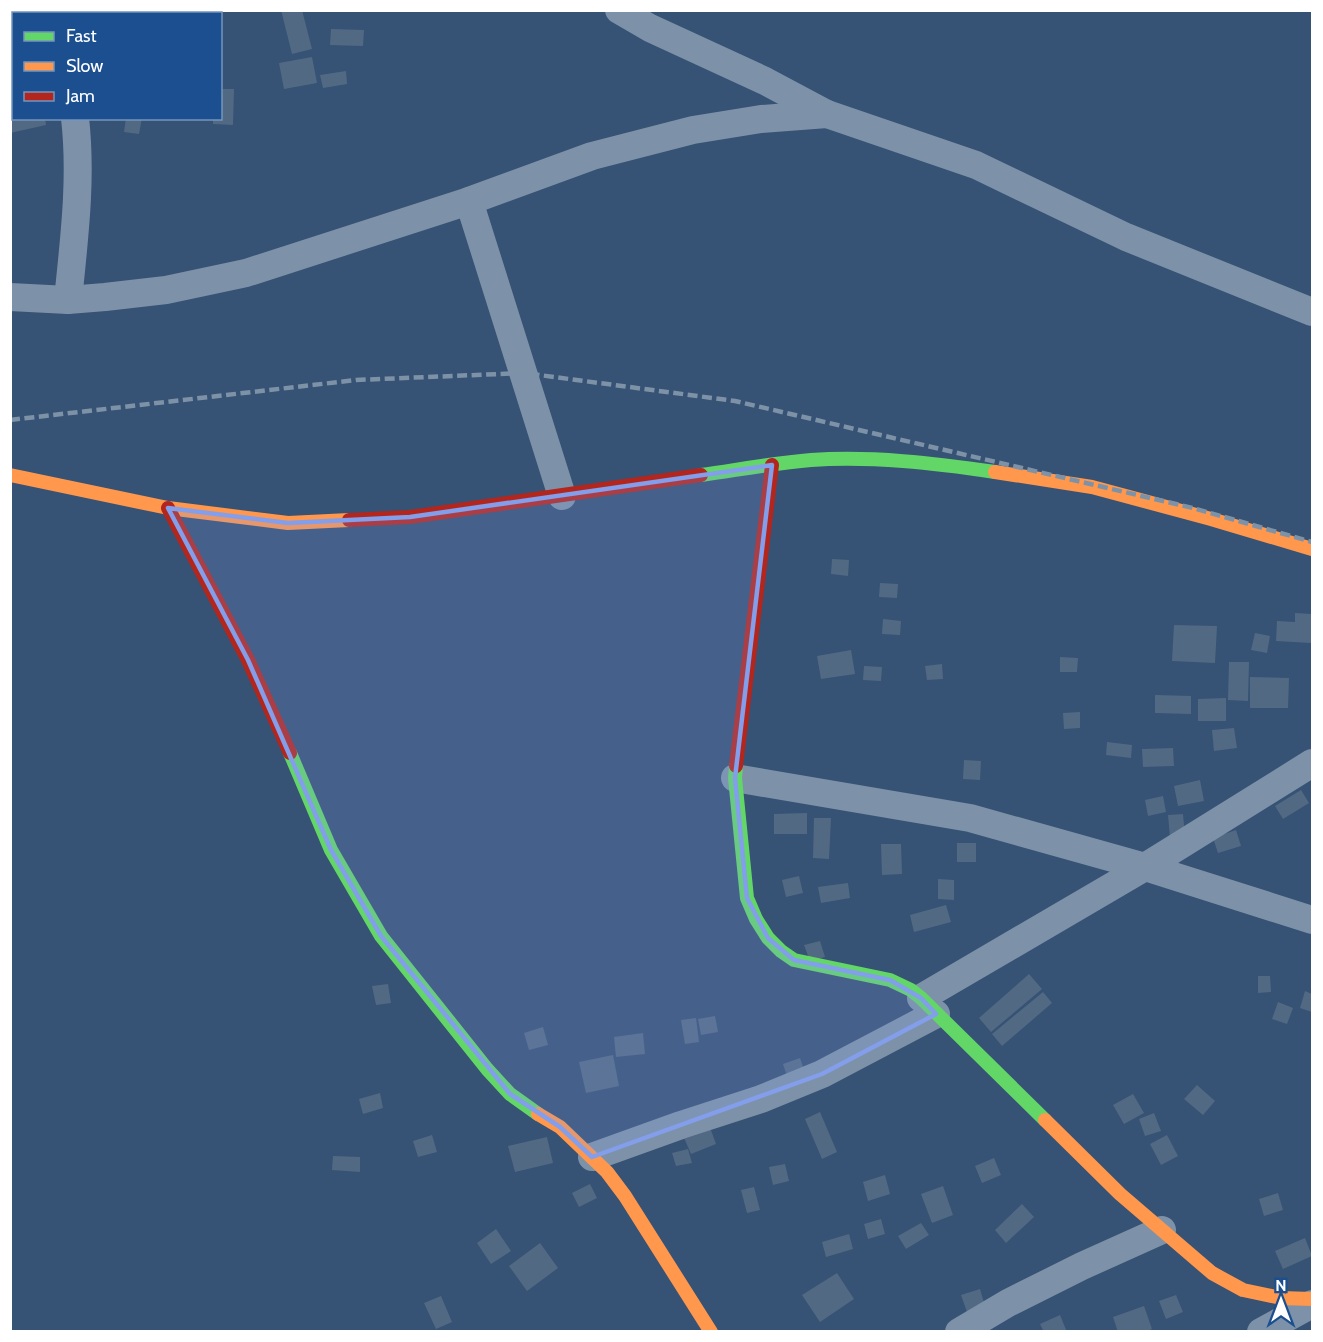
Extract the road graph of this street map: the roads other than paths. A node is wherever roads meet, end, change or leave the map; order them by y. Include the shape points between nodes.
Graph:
1 (619, 10) edge
2 (827, 114) junction
3 (75, 120) edge
4 (469, 201) junction
5 (10, 297) edge
6 (68, 300) junction
7 (1312, 312) edge
8 (772, 465) junction
9 (10, 475) edge
10 (562, 496) junction
11 (168, 508) junction
12 (1312, 549) edge
13 (1312, 763) edge
14 (735, 778) junction
15 (1144, 867) junction
16 (1312, 920) edge
17 (929, 1006) junction
18 (592, 1157) junction
19 (1162, 1230) junction
20 (1312, 1299) edge
21 (1312, 1304) edge
22 (711, 1332) edge
23 (959, 1332) edge
24 (1261, 1332) edge

1 - 2 street
2 - 4 street via 761,118 693,130 592,156
2 - 7 street via 976,165 1126,237
3 - 6 street via 76,226
4 - 6 street via 246,273 166,290
4 - 10 street
5 - 6 street
8 - 10 street
8 - 12 street via 810,460 889,460 1082,486
8 - 14 street
9 - 11 street
10 - 11 street via 410,517 288,523
11 - 18 street via 248,660 331,850 381,936 510,1094 560,1127
13 - 15 street
14 - 15 street via 970,818
14 - 17 street via 747,898 768,938 794,960 890,980 911,990
15 - 16 street
15 - 17 street
17 - 18 street via 813,1078
17 - 19 street via 1120,1194
18 - 22 street via 625,1196
19 - 20 street via 1212,1273 1242,1290
19 - 23 street via 1008,1303
21 - 24 street

